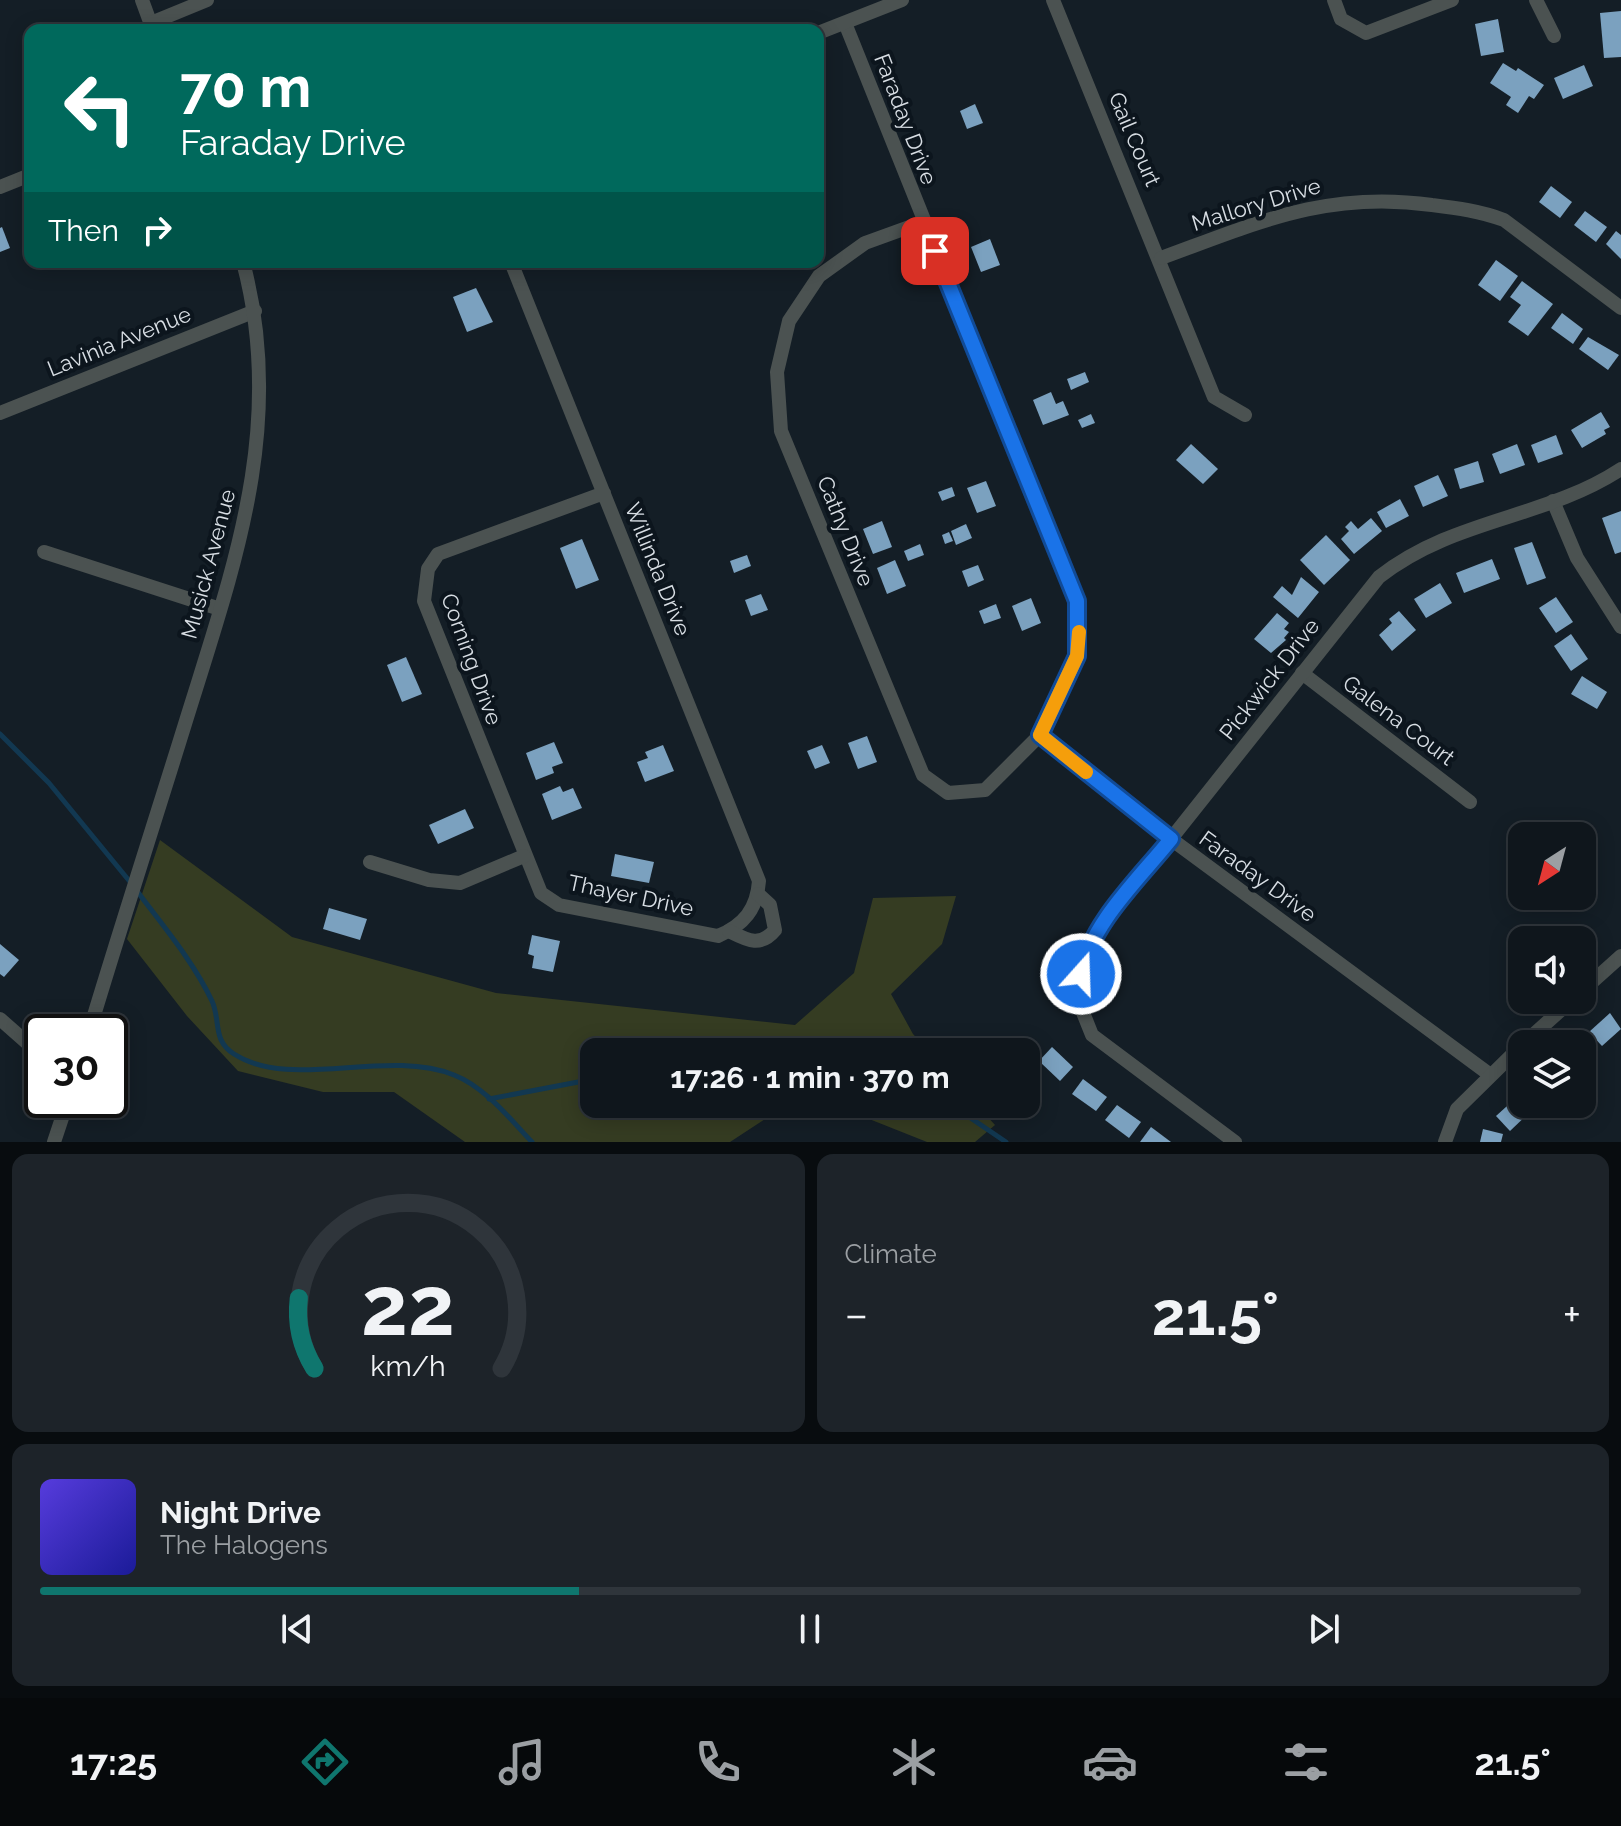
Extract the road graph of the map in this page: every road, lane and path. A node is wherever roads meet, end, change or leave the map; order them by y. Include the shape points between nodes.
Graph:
1 (142, 0) edge
2 (207, 0) edge
3 (902, 0) edge
4 (1053, 0) edge
5 (1334, 0) edge
6 (1452, 0) edge
7 (1536, 0) edge
8 (845, 23) junction
9 (151, 24) edge
10 (156, 24) edge
11 (824, 31) edge
12 (1554, 36) dead end
13 (24, 177) edge
14 (0, 187) edge
15 (923, 222) junction
16 (1161, 258) junction
17 (244, 268) edge
18 (513, 268) edge
19 (1621, 308) edge
20 (255, 311) junction
21 (0, 413) edge
22 (1245, 415) dead end
23 (1621, 469) edge
24 (604, 493) junction
25 (1553, 501) junction
26 (44, 552) dead end
27 (220, 609) junction
28 (1621, 627) edge
29 (1302, 673) junction
30 (1040, 735) junction
31 (1470, 802) dead end
32 (1171, 839) junction
33 (524, 856) junction
34 (370, 862) dead end
35 (758, 894) junction
36 (729, 931) junction
37 (1621, 956) edge
38 (1596, 978) edge
39 (95, 1014) edge
40 (1556, 1014) edge
41 (0, 1019) edge
42 (1538, 1030) edge
43 (24, 1040) edge
44 (1508, 1057) edge
45 (1489, 1074) junction
46 (62, 1118) edge
47 (54, 1142) edge
48 (1235, 1142) edge
49 (1445, 1142) edge

1 - 9 street
2 - 10 street
3 - 8 street
4 - 16 street, Gail Court
5 - 6 street via 1341,19 1366,33
7 - 12 street
8 - 11 street
8 - 15 street, Faraday Drive
13 - 14 street
15 - 30 street, Faraday Drive via 1077,601 1077,656
15 - 30 street, Cathy Drive via 865,243 819,276 789,321 777,372 781,431 923,775 948,793 985,790
16 - 19 street, Mallory Drive via 1301,208 1396,200 1483,212 1504,220
16 - 22 street, Gail Court via 1214,397
17 - 20 street, Musick Avenue
18 - 24 street, Willinda Drive
20 - 21 street, Lavinia Avenue
20 - 27 street, Musick Avenue via 261,381 258,452
23 - 25 street, Pickwick Drive
24 - 33 street, Corning Drive via 438,554 428,569 424,601
24 - 35 street, Willinda Drive via 759,881
25 - 28 street via 1577,558
25 - 29 street, Pickwick Drive via 1437,539 1407,555 1379,577
26 - 27 street
27 - 39 street, Musick Avenue
29 - 31 street, Galena Court
29 - 32 street, Pickwick Drive
30 - 32 street, Faraday Drive
32 - 45 street, Faraday Drive
32 - 48 street, Pickwick Drive via 1097,932 1085,954 1076,995 1092,1035
33 - 34 street via 460,883 429,880
33 - 36 street, Thayer Drive via 541,893 559,905 718,936
35 - 36 street via 749,916
35 - 36 street, Willinda Drive via 770,905 775,930 758,943
37 - 38 street
40 - 42 street
41 - 43 street
44 - 45 street
45 - 49 street via 1457,1109
46 - 47 street

